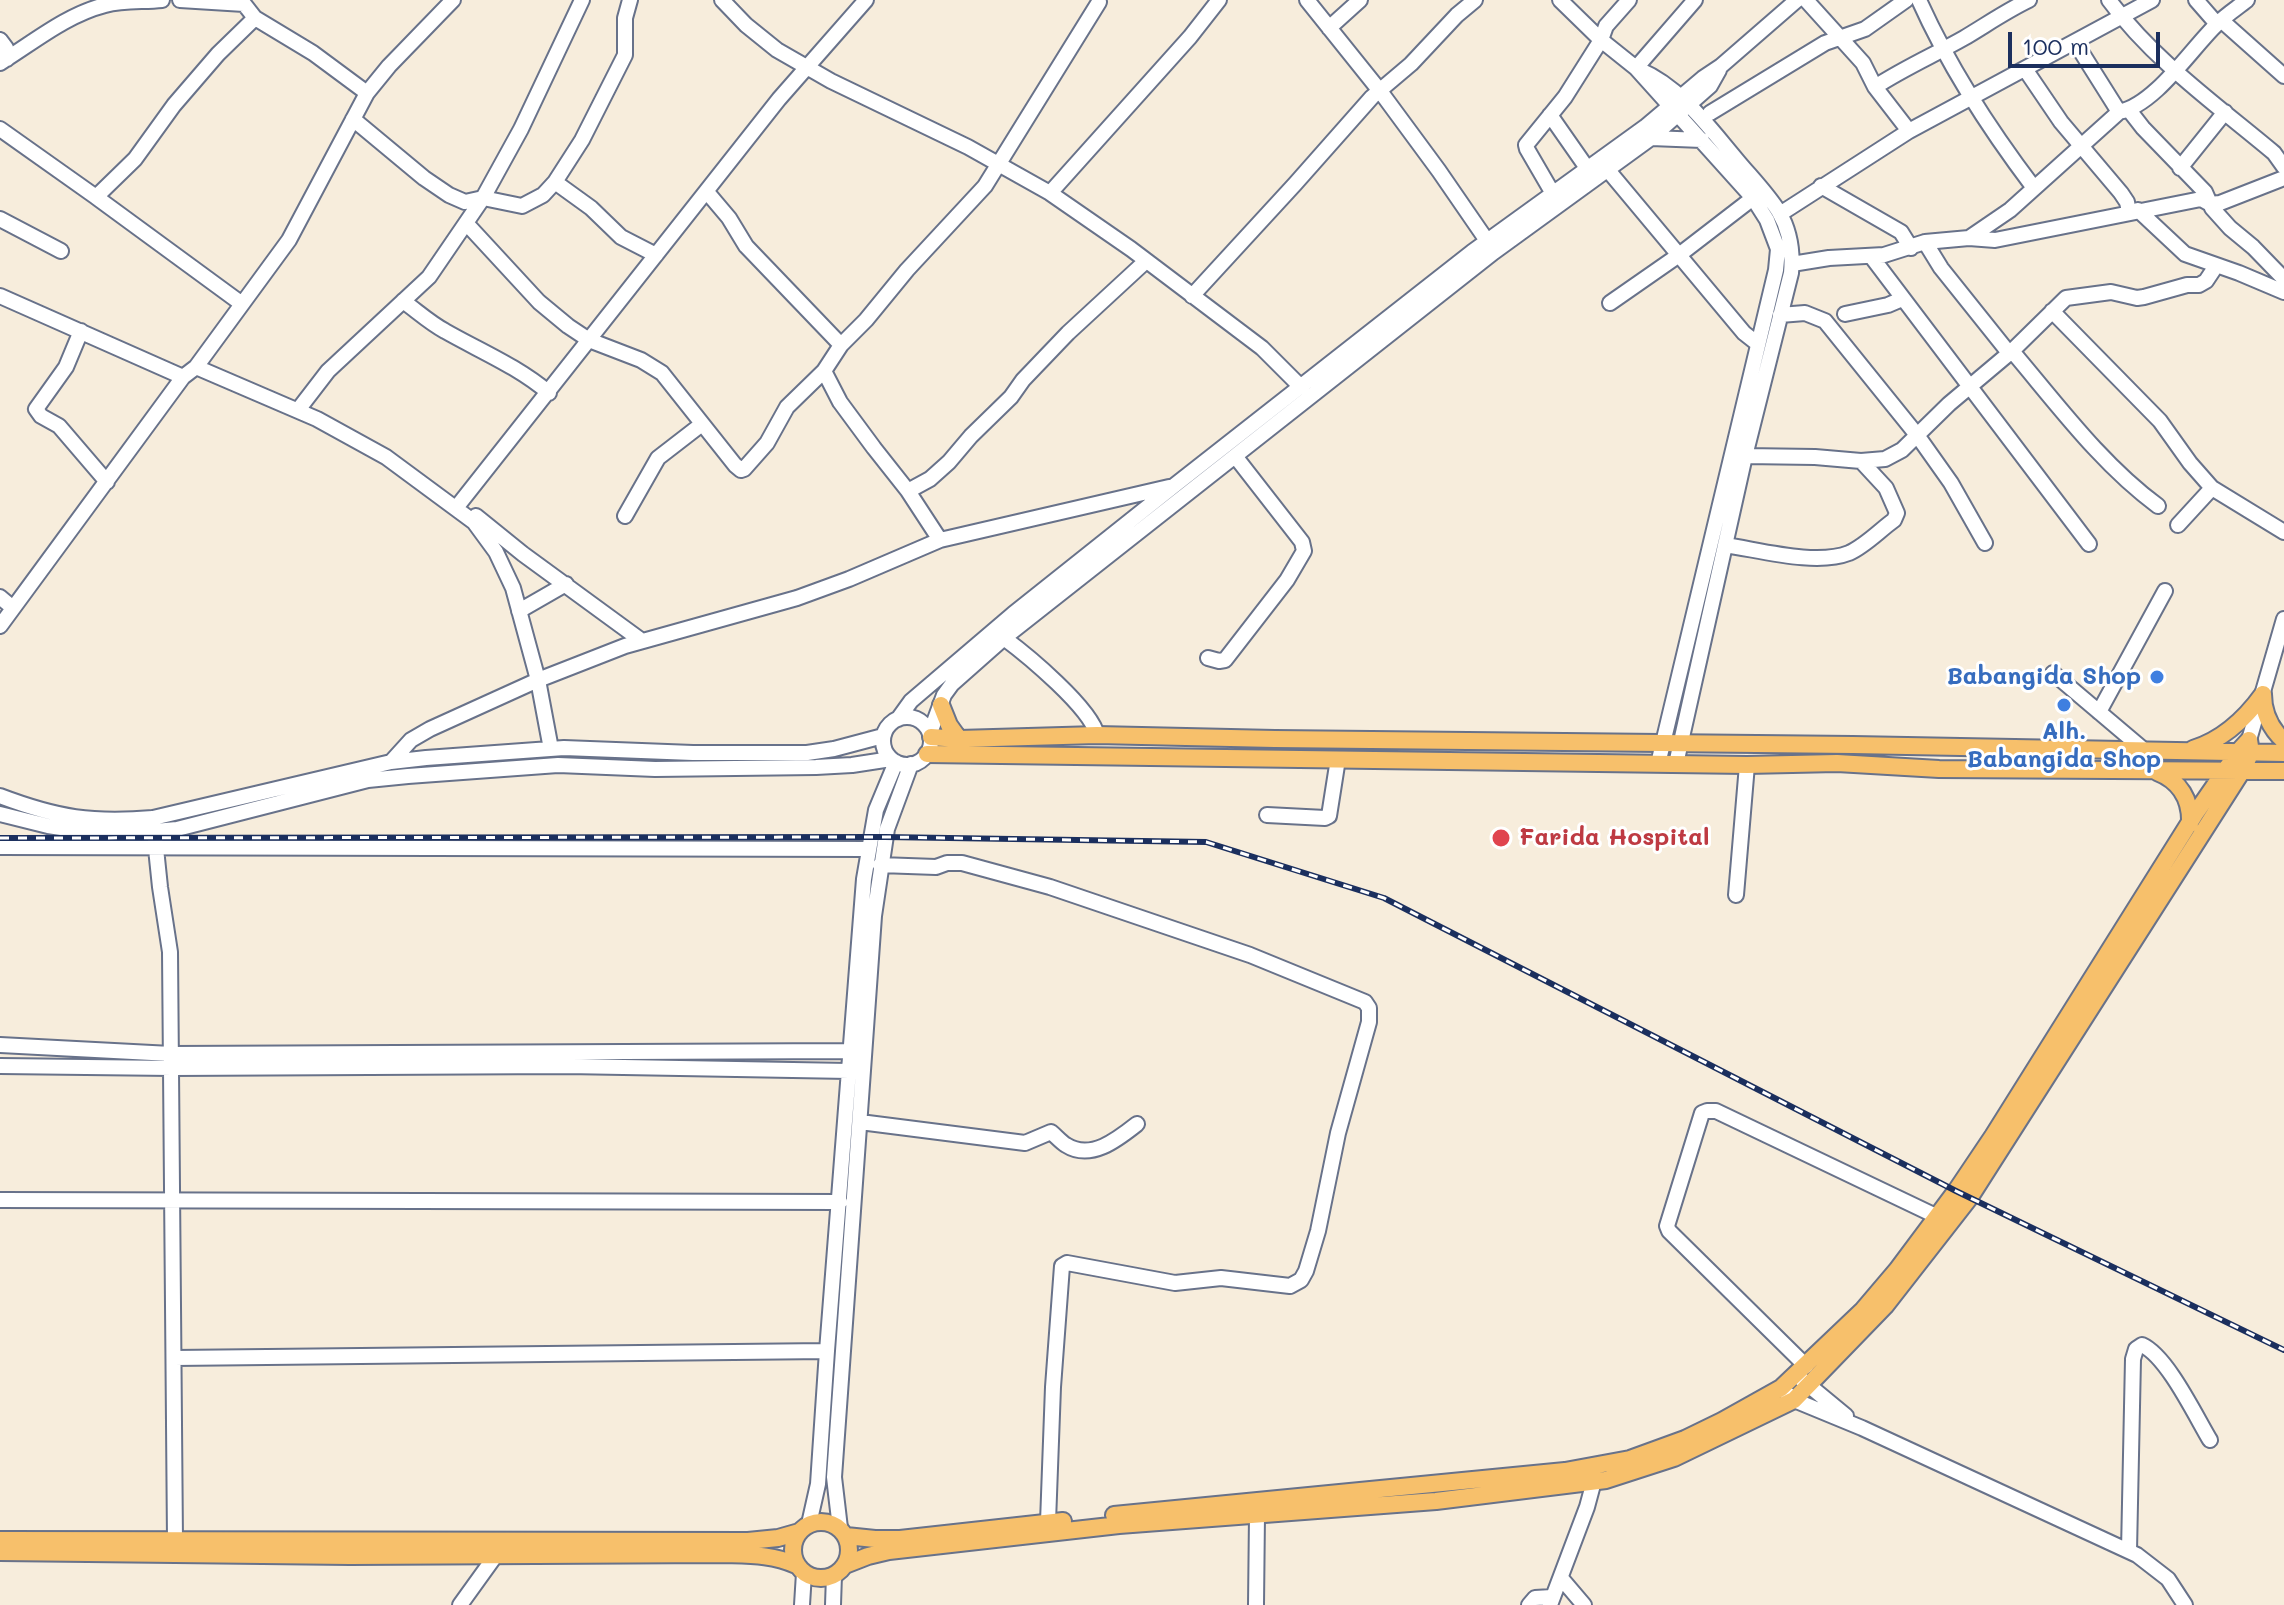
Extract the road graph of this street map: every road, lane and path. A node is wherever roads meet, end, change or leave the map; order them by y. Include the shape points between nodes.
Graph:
1 (162, 0) edge
2 (180, 0) edge
3 (250, 0) edge
4 (453, 0) edge
5 (582, 0) edge
6 (630, 0) edge
7 (722, 0) edge
8 (866, 0) edge
9 (1219, 0) edge
10 (1307, 0) edge
11 (1360, 0) edge
12 (1475, 0) edge
13 (1560, 0) edge
14 (1629, 0) edge
15 (1695, 0) edge
16 (1797, 0) edge
17 (1806, 0) edge
18 (1906, 0) edge
19 (1919, 0) edge
20 (2029, 0) edge
21 (2109, 0) edge
22 (2152, 0) edge
23 (2196, 0) edge
24 (2247, 0) edge
25 (1099, 2) edge
26 (2122, 17) junction
27 (255, 18) junction
28 (2219, 22) junction
29 (1329, 28) junction
30 (1839, 38) junction
31 (0, 40) edge
32 (1601, 40) junction
33 (2075, 42) junction
34 (1943, 49) junction
35 (4, 61) edge
36 (806, 67) junction
37 (1636, 68) junction
38 (2025, 69) junction
39 (2176, 71) junction
40 (2283, 72) edge
41 (1706, 82) junction
42 (1655, 83) junction
43 (1875, 87) junction
44 (1380, 91) junction
45 (367, 93) junction
46 (1972, 97) junction
47 (1679, 106) junction
48 (2124, 111) junction
49 (2225, 112) junction
50 (1710, 113) junction
51 (1550, 115) junction
52 (353, 119) junction
53 (0, 129) edge
54 (1909, 131) junction
55 (1648, 132) junction
56 (1707, 136) junction
57 (2082, 145) junction
58 (999, 164) junction
59 (2284, 167) edge
60 (1587, 168) junction
61 (2180, 168) junction
62 (1607, 169) junction
63 (2284, 178) edge
64 (555, 182) junction
65 (1821, 186) junction
66 (2034, 188) junction
67 (707, 192) junction
68 (1552, 192) junction
69 (1050, 193) junction
70 (96, 197) junction
71 (483, 198) junction
72 (1753, 198) junction
73 (2210, 204) junction
74 (2133, 211) junction
75 (1780, 214) junction
76 (0, 219) edge
77 (466, 223) junction
78 (1969, 238) junction
79 (1918, 245) junction
80 (1490, 246) junction
81 (61, 251) dead end
82 (656, 255) junction
83 (1679, 255) junction
84 (1871, 256) junction
85 (1146, 261) junction
86 (1792, 264) junction
87 (2216, 266) junction
88 (2284, 279) edge
89 (2284, 292) edge
90 (0, 296) edge
91 (1192, 296) junction
92 (1902, 299) junction
93 (403, 301) junction
94 (1610, 303) dead end
95 (242, 304) junction
96 (2052, 311) junction
97 (1845, 314) dead end
98 (1780, 315) junction
99 (81, 331) junction
100 (589, 340) junction
101 (1758, 344) junction
102 (841, 345) junction
103 (2011, 352) junction
104 (196, 367) junction
105 (824, 371) junction
106 (183, 377) junction
107 (1969, 386) junction
108 (1301, 387) junction
109 (549, 393) junction
110 (298, 410) junction
111 (702, 424) junction
112 (1917, 435) junction
113 (1235, 456) junction
114 (1745, 456) junction
115 (1861, 461) junction
116 (107, 482) junction
117 (2209, 484) junction
118 (1175, 485) junction
119 (908, 491) junction
120 (458, 506) junction
121 (2158, 506) dead end
122 (625, 516) dead end
123 (2178, 525) dead end
124 (2284, 532) edge
125 (940, 540) junction
126 (1985, 543) dead end
127 (2089, 544) dead end
128 (1725, 545) junction
129 (566, 584) junction
130 (2165, 591) dead end
131 (0, 597) edge
132 (13, 608) junction
133 (519, 611) junction
134 (2284, 619) edge
135 (0, 626) edge
136 (1004, 638) junction
137 (642, 641) junction
138 (1208, 658) dead end
139 (2053, 673) dead end
140 (538, 680) junction
141 (2263, 694) junction
142 (941, 705) junction
143 (2099, 712) junction
144 (898, 719) junction
145 (1097, 735) junction
146 (883, 736) junction
147 (959, 739) junction
148 (929, 741) junction
149 (2284, 741) edge
150 (1661, 742) junction
151 (1679, 743) junction
152 (2246, 748) junction
153 (551, 749) junction
154 (2144, 750) junction
155 (2179, 752) junction
156 (2284, 753) edge
157 (1338, 759) junction
158 (391, 762) junction
159 (899, 762) junction
160 (1658, 764) junction
161 (1676, 764) junction
162 (1747, 765) junction
163 (2153, 771) junction
164 (2234, 771) junction
165 (2284, 771) edge
166 (0, 796) edge
167 (0, 814) edge
168 (1267, 815) dead end
169 (154, 824) junction
170 (2190, 824) junction
171 (0, 847) edge
172 (156, 848) junction
173 (868, 849) junction
174 (880, 865) junction
175 (1736, 895) dead end
176 (0, 1045) edge
177 (850, 1051) junction
178 (172, 1061) junction
179 (0, 1066) edge
180 (849, 1071) junction
181 (860, 1122) junction
182 (1137, 1124) dead end
183 (0, 1200) edge
184 (173, 1200) junction
185 (840, 1202) junction
186 (1938, 1217) junction
187 (827, 1351) junction
188 (174, 1358) junction
189 (1804, 1376) junction
190 (1781, 1388) junction
191 (1794, 1400) junction
192 (1862, 1428) junction
193 (2210, 1440) dead end
194 (1594, 1481) junction
195 (1257, 1515) junction
196 (1048, 1522) junction
197 (804, 1528) junction
198 (843, 1532) junction
199 (0, 1540) edge
200 (175, 1541) junction
201 (2129, 1551) junction
202 (0, 1552) edge
203 (496, 1555) junction
204 (800, 1569) junction
205 (840, 1570) junction
206 (1561, 1578) junction
207 (1551, 1601) edge
208 (460, 1605) edge
209 (802, 1605) edge
210 (833, 1605) edge
211 (1256, 1605) edge
212 (1529, 1605) edge
213 (1584, 1605) edge
214 (2185, 1605) edge

1 - 35 street via 102,5 44,33
2 - 27 street via 239,2
3 - 27 street
4 - 45 street
5 - 71 street
6 - 64 street via 625,55
7 - 36 street via 777,50
8 - 36 street
9 - 69 street
10 - 29 street
11 - 29 street
12 - 44 street
13 - 32 street
14 - 32 street
15 - 37 street
16 - 41 street
17 - 30 street
18 - 30 street via 1865,29
19 - 34 street
20 - 34 street
21 - 26 street
22 - 26 street
23 - 28 street
24 - 28 street
25 - 58 street
26 - 33 street
26 - 39 street
27 - 45 street
27 - 70 street
28 - 39 street
28 - 40 street
29 - 44 street
30 - 43 street via 1863,63
30 - 50 street
31 - 35 street via 6,48
32 - 37 street
32 - 51 street
33 - 38 street
33 - 48 street
34 - 43 street
34 - 46 street
36 - 58 street
36 - 67 street
37 - 42 street
38 - 46 street
38 - 57 street
39 - 48 street
39 - 49 street
41 - 42 street
41 - 47 street
41 - 50 street
42 - 47 street
42 - 55 street
43 - 54 street
44 - 80 street
44 - 91 street
45 - 52 street
46 - 54 street
46 - 66 street
47 - 55 street
47 - 56 street
48 - 57 street
48 - 61 street
49 - 59 street
49 - 61 street
50 - 56 street
51 - 60 street
51 - 68 street via 1526,145
52 - 71 street via 440,189 465,202
52 - 95 street via 289,240
53 - 70 street
54 - 65 street
55 - 56 street
55 - 60 street
55 - 62 street
56 - 72 street
56 - 75 street via 1764,191
57 - 66 street
57 - 74 street
58 - 69 street
58 - 102 street
60 - 68 street
61 - 73 street
62 - 80 street
62 - 83 street
63 - 73 street
64 - 71 street via 522,206
64 - 82 street via 621,237
65 - 75 street
65 - 79 street
66 - 78 street
67 - 82 street
67 - 102 street via 746,246
68 - 80 street
69 - 85 street
70 - 95 street
71 - 77 street
72 - 83 street
72 - 101 street via 1778,249
73 - 74 street via 2201,199
73 - 88 street
74 - 78 street via 1995,240
74 - 87 street via 2185,254
75 - 86 street
76 - 81 street
77 - 93 street via 429,277
77 - 100 street via 539,302
78 - 79 street
79 - 84 street
79 - 103 street
80 - 108 street
80 - 113 street
82 - 100 street
83 - 94 street
83 - 101 street
84 - 86 street
84 - 92 street
85 - 91 street
85 - 119 street via 1068,333 949,462
86 - 98 street
87 - 89 street
87 - 96 street via 2199,285 2137,298 2111,292 2071,296
90 - 99 street
91 - 108 street via 1262,348
92 - 97 street
92 - 107 street
93 - 109 street
93 - 110 street via 328,371
95 - 104 street
96 - 103 street
96 - 117 street via 2160,421
98 - 112 street via 1805,313 1825,321
98 - 114 street
99 - 106 street
99 - 116 street via 66,367 36,409 59,426
100 - 109 street
100 - 111 street via 662,373
101 - 150 street
102 - 105 street
103 - 107 street
103 - 121 street via 2104,457
104 - 106 street
104 - 110 street
105 - 111 street via 787,407 767,443 744,469
105 - 119 street via 840,402
106 - 116 street
107 - 112 street
107 - 127 street
108 - 118 street
109 - 120 street
110 - 120 street via 386,457
111 - 122 street via 658,458
112 - 115 street via 1885,459
112 - 126 street
113 - 136 street
113 - 138 street via 1304,551 1225,660
114 - 115 street
114 - 128 street
115 - 128 street via 1886,488 1897,513 1852,551 1811,557
116 - 132 street
117 - 123 street
117 - 124 street
118 - 125 street
118 - 144 street via 1013,614 911,701
119 - 125 street
120 - 129 street
120 - 133 street via 496,552
125 - 137 street via 797,598
128 - 151 street
129 - 133 street
129 - 137 street
130 - 143 street
131 - 132 street
132 - 135 street
133 - 140 street
134 - 141 street
136 - 142 street via 952,684
136 - 145 street via 1080,706
137 - 140 street
139 - 143 street
140 - 153 street
140 - 158 street via 430,729
141 - 149 main road via 2267,718
141 - 152 street
141 - 155 main road via 2227,732
142 - 147 main road
142 - 148 street
143 - 154 street
144 - 146 street
144 - 148 street via 917,719 925,725
145 - 147 main road
145 - 150 main road
146 - 153 street via 807,753
146 - 159 street via 883,745
147 - 148 main road
148 - 157 main road
148 - 159 street via 920,761
150 - 151 main road
150 - 160 street
151 - 154 main road
151 - 161 street
152 - 155 main road
152 - 156 main road
152 - 164 main road
153 - 158 street
154 - 155 main road
157 - 160 main road
157 - 168 street via 1329,816
158 - 169 street
159 - 169 street via 655,769 558,765 408,776 368,780 196,824
159 - 173 street via 876,810
159 - 174 street
160 - 161 main road
161 - 162 main road
162 - 163 main road
162 - 175 street
163 - 164 main road
163 - 170 main road via 2180,788 2190,809
164 - 165 main road
164 - 170 main road
164 - 189 main road via 1970,1197 1885,1306
166 - 169 street via 70,818
167 - 169 street via 111,833
169 - 172 street
170 - 186 main road
171 - 172 street
172 - 173 street
172 - 178 street via 170,952
173 - 177 street
174 - 181 street
174 - 196 street via 962,863 1050,887 1250,955 1369,1008 1318,1231 1301,1280 1290,1286 1221,1278 1175,1283 1062,1266
176 - 178 street
177 - 178 street
177 - 180 street
178 - 179 street
178 - 180 street
178 - 184 street
180 - 185 street
181 - 182 street via 1025,1143 1051,1132 1068,1146 1087,1149 1114,1143
181 - 198 street via 834,1477
183 - 184 street
184 - 185 street
184 - 188 street
185 - 187 street
186 - 189 main road
186 - 189 street via 1716,1111 1702,1113 1667,1226
187 - 188 street
187 - 197 street via 818,1484
188 - 200 street
189 - 190 main road
189 - 191 main road
189 - 192 street
190 - 191 street
190 - 196 main road via 1685,1439 1630,1459 1565,1471
191 - 192 street
191 - 194 main road via 1674,1458
192 - 201 street
193 - 201 street via 2163,1362 2149,1348 2136,1349
194 - 195 main road via 1436,1501
194 - 206 street
195 - 205 main road via 889,1551
195 - 211 street
196 - 198 main road via 900,1539
197 - 198 main road via 828,1522
197 - 200 main road via 748,1541
197 - 204 main road via 792,1548
198 - 205 main road via 849,1550
199 - 200 main road
201 - 214 street via 2168,1579
202 - 203 main road
203 - 204 main road via 770,1556
203 - 208 street
204 - 205 main road via 824,1578
204 - 209 street
205 - 210 street
206 - 207 street
206 - 213 street
207 - 212 street via 1535,1598

